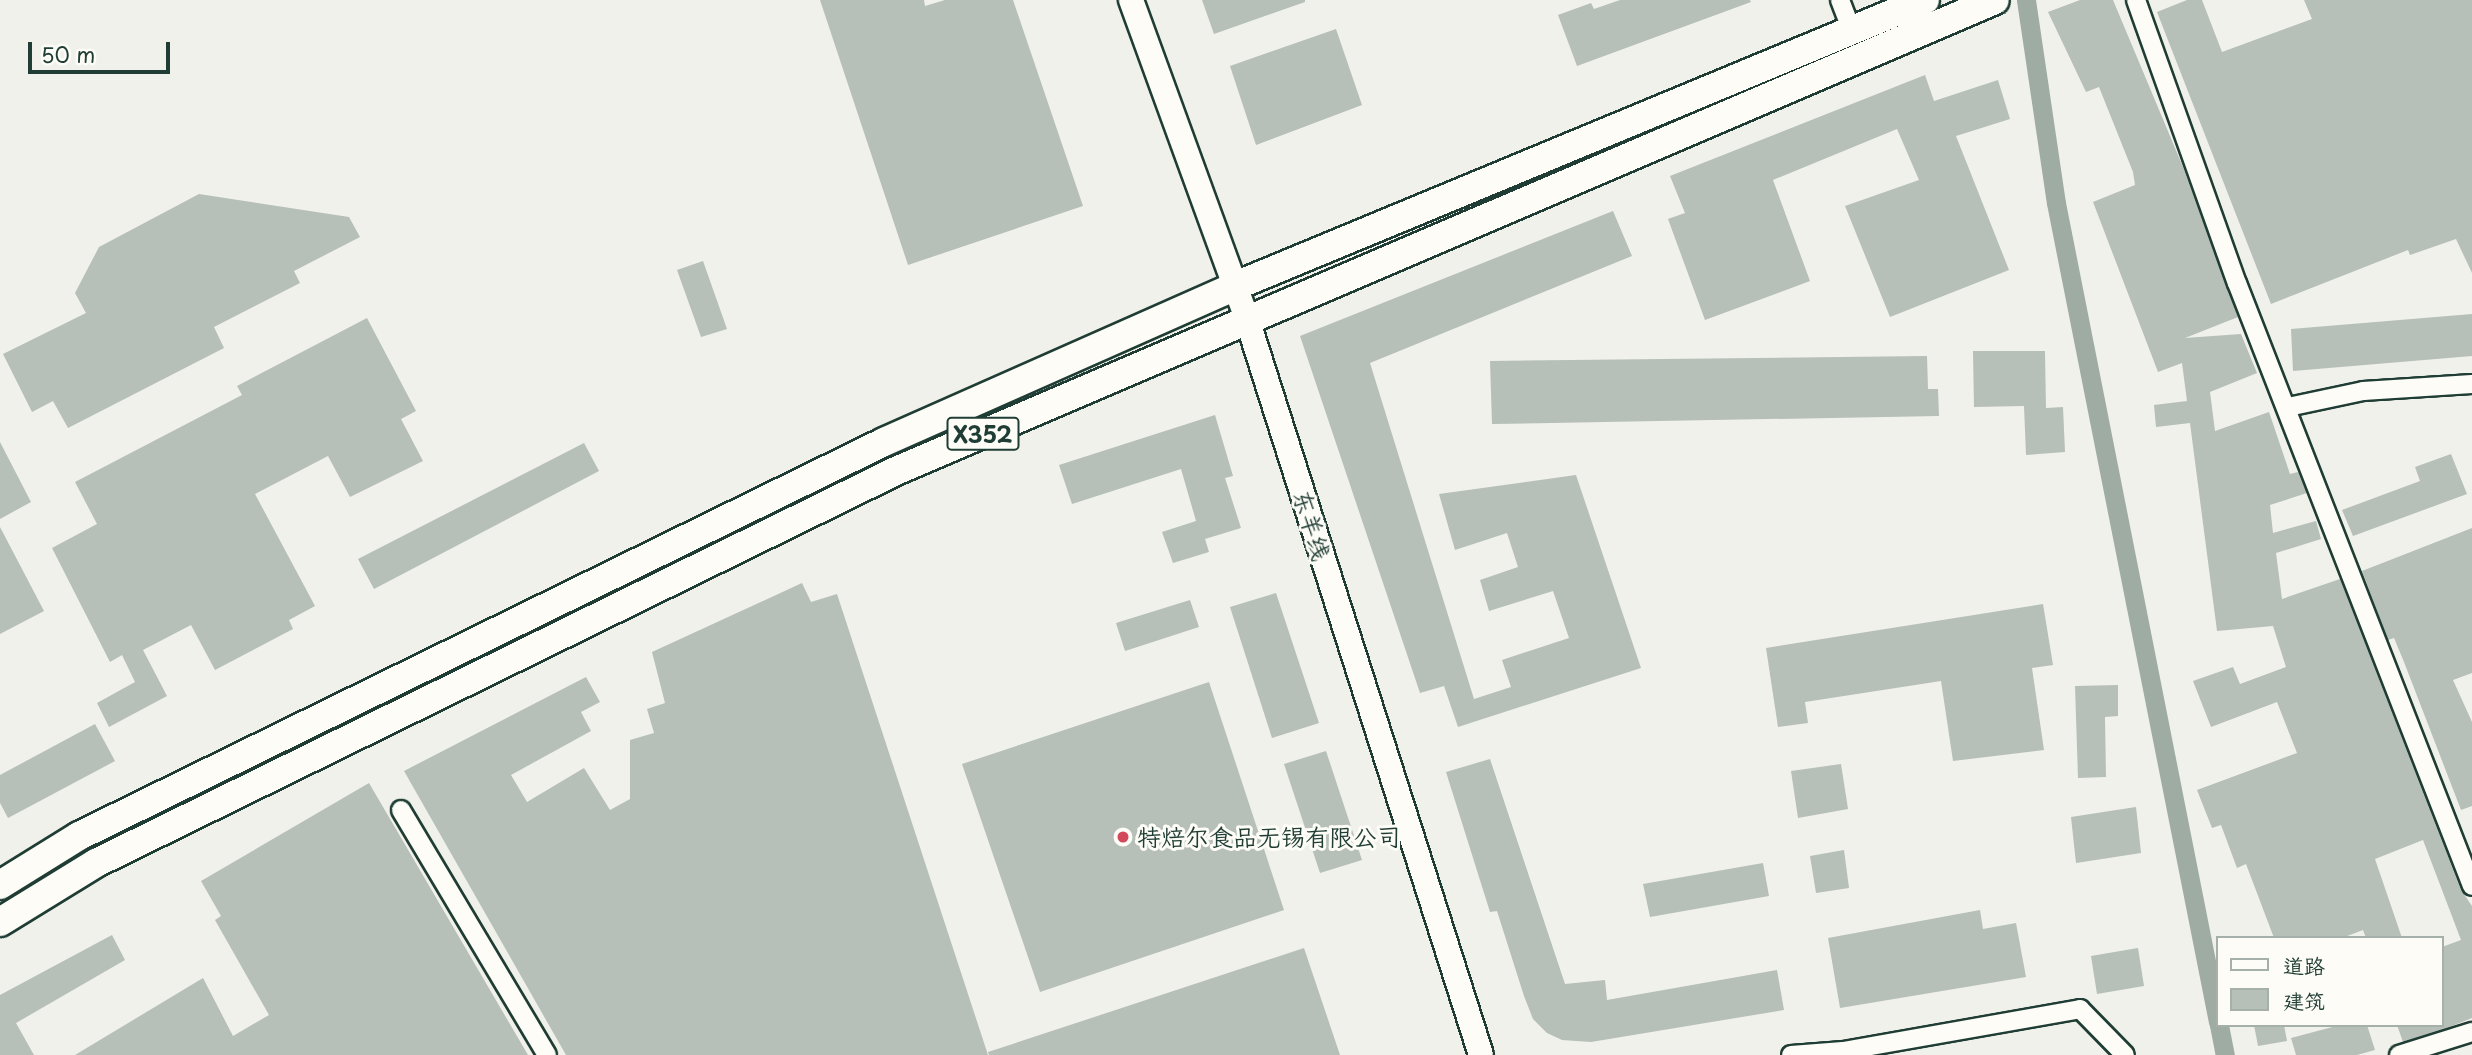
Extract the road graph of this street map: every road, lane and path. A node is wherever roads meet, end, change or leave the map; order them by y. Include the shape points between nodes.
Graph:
1 (1131, 0) edge
2 (1840, 0) edge
3 (1925, 0) edge
4 (2136, 0) edge
5 (1993, 1) edge
6 (1852, 32) junction
7 (1233, 287) junction
8 (1247, 319) junction
9 (2472, 384) edge
10 (2288, 407) junction
11 (401, 810) dead end
12 (0, 885) edge
13 (2472, 886) edge
14 (0, 922) edge
15 (2472, 1032) edge
16 (547, 1055) edge
17 (1481, 1055) edge
18 (1791, 1055) edge
19 (2125, 1055) edge
20 (2399, 1055) edge

1 - 7 main road, 东羊线
2 - 6 street
3 - 6 main road, X352
4 - 10 street via 2237,284
5 - 8 main road, X352
6 - 7 main road, X352
7 - 8 main road, 东羊线
7 - 12 main road, X352 via 884,442 79,836
8 - 14 main road, X352 via 898,470 108,857
8 - 17 main road, 东羊线
9 - 10 street via 2363,391
10 - 13 street
11 - 16 street
15 - 20 street
18 - 19 street via 1843,1051 2080,1009

